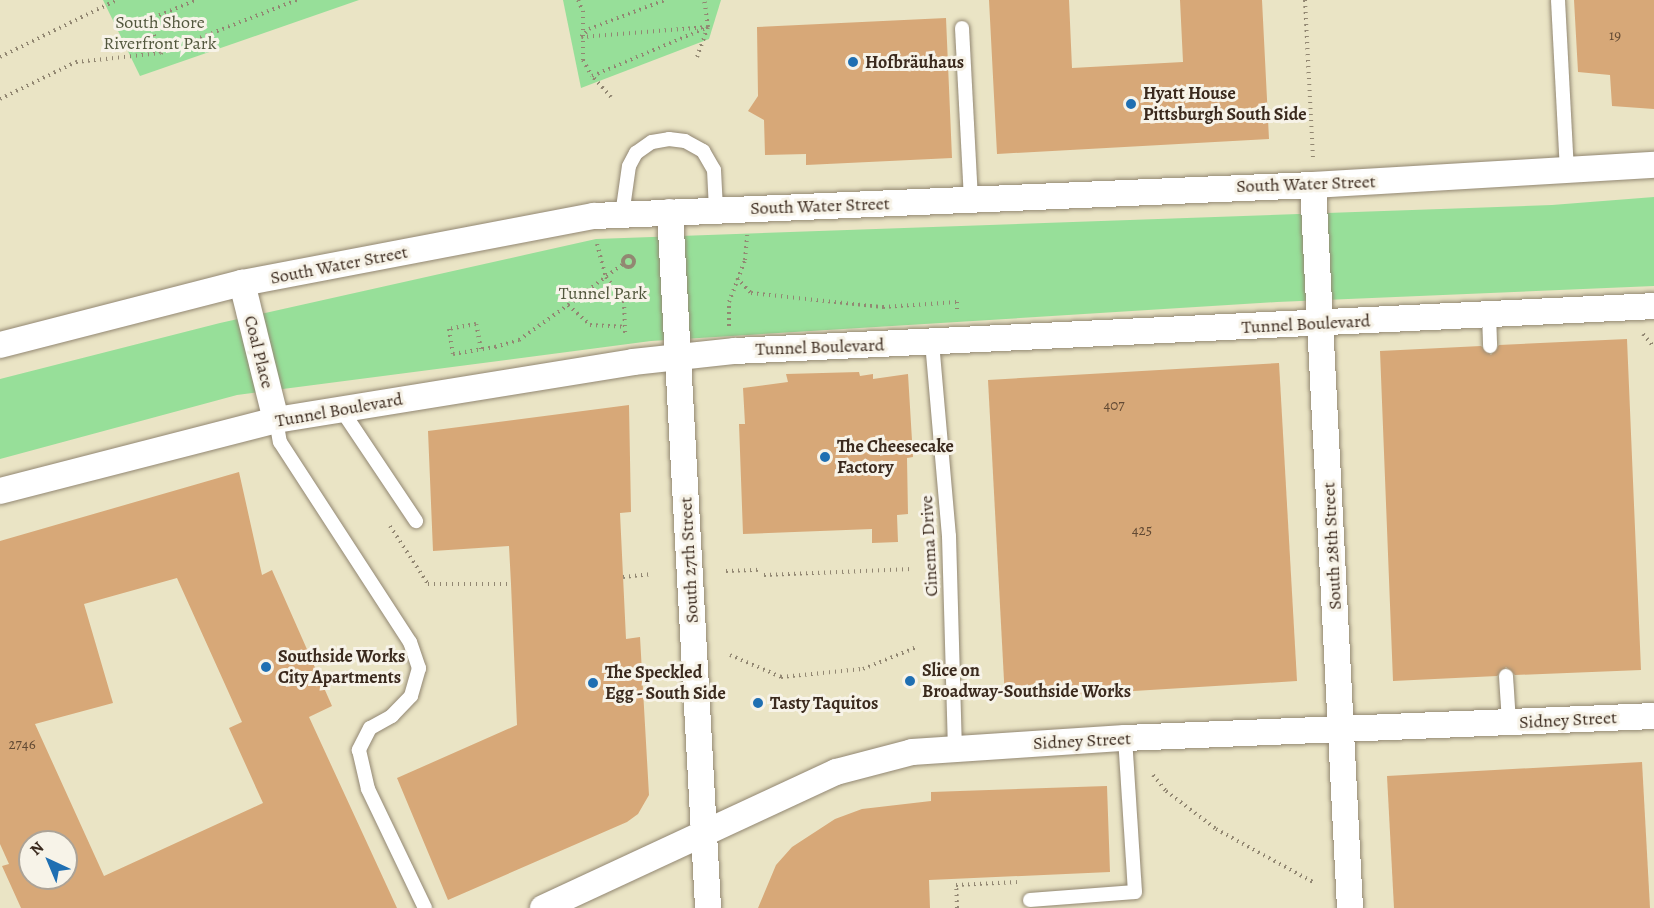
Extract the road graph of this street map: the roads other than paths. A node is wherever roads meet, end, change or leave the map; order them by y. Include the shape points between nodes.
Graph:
1 (1558, 0) edge
2 (962, 28) dead end
3 (1654, 165) edge
4 (1567, 172) junction
5 (1312, 185) junction
6 (971, 199) junction
7 (716, 210) junction
8 (670, 212) junction
9 (622, 215) junction
10 (242, 283) junction
11 (1654, 306) edge
12 (1489, 314) junction
13 (1320, 323) junction
14 (932, 342) junction
15 (0, 345) edge
16 (1490, 346) dead end
17 (678, 357) junction
18 (341, 410) junction
19 (276, 420) junction
20 (0, 491) edge
21 (416, 521) dead end
22 (1506, 676) dead end
23 (1654, 716) edge
24 (1509, 723) junction
25 (1341, 729) junction
26 (1125, 738) junction
27 (955, 748) junction
28 (703, 835) junction
29 (1030, 900) dead end
30 (425, 908) edge
31 (543, 908) edge
32 (708, 908) edge
33 (1350, 908) edge

1 - 4 lane
2 - 6 lane
3 - 4 street, South Water Street
4 - 5 street, South Water Street
5 - 6 street, South Water Street
5 - 13 street, South 28th Street
6 - 7 street, South Water Street
7 - 8 street, South Water Street
7 - 9 lane via 714,170 703,151 685,141 669,139 652,142 636,153 629,166
8 - 9 street, South Water Street
8 - 17 street, South 27th Street
9 - 10 street, South Water Street via 594,216
10 - 15 street, South Water Street
10 - 19 street, Coal Place
11 - 12 street, Tunnel Boulevard
12 - 13 street, Tunnel Boulevard
12 - 16 lane
13 - 14 street, Tunnel Boulevard
13 - 25 street, South 28th Street
14 - 17 street, Tunnel Boulevard
14 - 27 lane, Cinema Drive via 949,536
17 - 18 street, Tunnel Boulevard
17 - 28 street, South 27th Street
18 - 19 street, Tunnel Boulevard
18 - 21 lane
19 - 20 street, Tunnel Boulevard
19 - 30 lane via 280,442 410,642 419,668 411,696 392,716 370,728 359,750 368,789
22 - 24 lane
23 - 24 street, Sidney Street
24 - 25 street, Sidney Street
25 - 26 street, Sidney Street
25 - 33 street, South 28th Street
26 - 27 street, Sidney Street
26 - 29 lane via 1135,892
27 - 28 street, Sidney Street via 912,752 836,772
28 - 31 street, Sidney Street
28 - 32 street, South 27th Street

